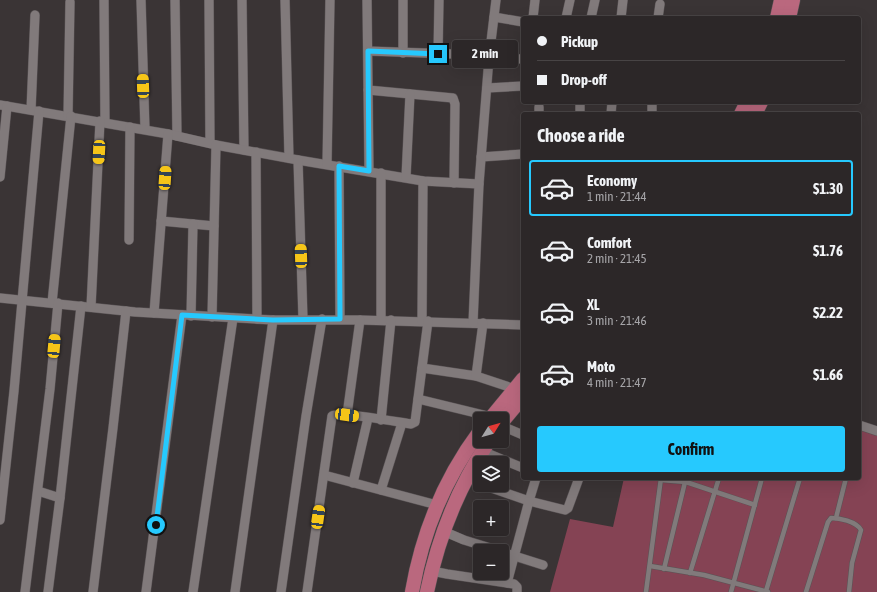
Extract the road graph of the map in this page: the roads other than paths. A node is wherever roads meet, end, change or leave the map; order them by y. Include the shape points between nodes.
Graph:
1 (104, 0) edge
2 (141, 0) edge
3 (175, 0) edge
4 (209, 0) edge
5 (242, 0) edge
6 (285, 0) edge
7 (330, 0) edge
8 (367, 0) edge
9 (403, 0) edge
10 (439, 0) edge
11 (496, 0) edge
12 (535, 0) edge
13 (570, 0) edge
14 (595, 0) edge
15 (623, 0) edge
16 (781, 0) edge
17 (793, 0) edge
18 (70, 2) dead end
19 (660, 4) dead end
20 (35, 15) dead end
21 (533, 16) edge
22 (566, 16) edge
23 (591, 16) edge
24 (621, 16) edge
25 (658, 16) edge
26 (777, 16) edge
27 (789, 16) edge
28 (494, 17) junction
29 (521, 22) edge
30 (368, 51) junction
31 (403, 53) junction
32 (438, 54) junction
33 (453, 54) dead end
34 (489, 58) junction
35 (521, 59) edge
36 (521, 86) edge
37 (487, 88) junction
38 (368, 90) junction
39 (410, 94) junction
40 (3, 105) edge
41 (35, 111) junction
42 (70, 116) junction
43 (103, 122) junction
44 (130, 127) junction
45 (145, 129) junction
46 (168, 134) junction
47 (177, 136) junction
48 (213, 144) junction
49 (244, 150) junction
50 (256, 152) junction
51 (521, 154) edge
52 (481, 157) junction
53 (294, 159) junction
54 (328, 164) junction
55 (339, 166) junction
56 (369, 171) junction
57 (381, 173) junction
58 (0, 177) edge
59 (406, 178) junction
60 (423, 181) junction
61 (454, 183) junction
62 (479, 184) junction
63 (161, 221) junction
64 (193, 224) junction
65 (214, 226) junction
66 (129, 240) dead end
67 (0, 298) edge
68 (22, 299) junction
69 (55, 303) junction
70 (80, 306) junction
71 (91, 307) junction
72 (126, 311) junction
73 (154, 314) junction
74 (182, 315) junction
75 (191, 316) junction
76 (212, 317) junction
77 (233, 318) junction
78 (303, 319) junction
79 (322, 319) junction
80 (340, 319) junction
81 (257, 320) junction
82 (273, 320) junction
83 (360, 320) junction
84 (380, 320) junction
85 (391, 320) junction
86 (425, 321) junction
87 (473, 323) junction
88 (483, 323) junction
89 (521, 325) edge
90 (422, 368) junction
91 (476, 376) junction
92 (520, 388) edge
93 (418, 400) junction
94 (500, 412) edge
95 (473, 414) edge
96 (347, 415) junction
97 (368, 418) junction
98 (381, 420) junction
99 (402, 423) junction
100 (861, 426) edge
101 (509, 429) edge
102 (877, 431) edge
103 (521, 434) edge
104 (473, 442) edge
105 (484, 448) edge
106 (488, 448) edge
107 (521, 467) edge
108 (324, 475) junction
109 (466, 478) junction
110 (535, 480) edge
111 (578, 480) edge
112 (661, 480) edge
113 (686, 480) edge
114 (718, 480) edge
115 (761, 480) edge
116 (799, 480) edge
117 (846, 480) edge
118 (473, 481) edge
119 (352, 483) junction
120 (381, 490) junction
121 (715, 491) junction
122 (38, 492) junction
123 (503, 492) edge
124 (60, 498) junction
125 (528, 501) junction
126 (437, 505) junction
127 (755, 505) junction
128 (836, 518) junction
129 (0, 520) edge
130 (443, 531) junction
131 (477, 544) edge
132 (509, 554) edge
133 (514, 556) junction
134 (543, 565) dead end
135 (650, 566) junction
136 (664, 569) junction
137 (432, 571) junction
138 (690, 573) junction
139 (507, 583) junction
140 (734, 583) junction
141 (25, 592) edge
142 (48, 592) edge
143 (93, 592) edge
144 (146, 592) edge
145 (193, 592) edge
146 (235, 592) edge
147 (281, 592) edge
148 (307, 592) edge
149 (412, 592) edge
150 (427, 592) edge
151 (517, 592) edge
152 (646, 592) edge
153 (731, 592) edge
154 (767, 592) edge
155 (806, 592) edge
156 (849, 592) edge

1 - 43 street
2 - 45 street
3 - 47 street
4 - 48 street
5 - 49 street
6 - 53 street
7 - 54 street
8 - 30 street
9 - 31 street
10 - 32 street
11 - 28 street
12 - 21 street
13 - 22 street
14 - 23 street
15 - 24 street
16 - 26 highway
17 - 27 highway
18 - 42 street
19 - 25 street
20 - 41 street
28 - 29 street
28 - 34 street
30 - 31 street
30 - 38 street
31 - 32 street
32 - 33 street
34 - 35 street
34 - 37 street
36 - 37 street
37 - 52 street
38 - 39 street
38 - 56 street
39 - 59 street
39 - 61 street via 454,100
40 - 41 street
40 - 58 street
41 - 42 street
41 - 68 street
42 - 43 street
42 - 69 street
43 - 44 street
43 - 71 street
44 - 45 street
44 - 66 street
45 - 46 street
46 - 47 street
46 - 63 street
47 - 48 street
48 - 49 street
48 - 65 street
49 - 50 street
50 - 53 street
50 - 81 street
51 - 52 street
52 - 62 street
53 - 54 street
53 - 78 street
54 - 55 street
55 - 56 street
55 - 80 street
56 - 57 street
57 - 59 street
57 - 84 street
59 - 60 street
60 - 61 street
60 - 86 street
61 - 62 street
62 - 87 street
63 - 64 street
63 - 73 street
64 - 65 street
64 - 75 street
65 - 76 street
67 - 68 street
68 - 69 street
68 - 129 street
69 - 70 street
69 - 122 street via 50,388
70 - 71 street
70 - 124 street
71 - 72 street
72 - 73 street
72 - 143 street
73 - 74 street
74 - 75 street
74 - 144 street
75 - 76 street
76 - 77 street
77 - 81 street
77 - 145 street
78 - 79 street
78 - 82 street
79 - 80 street
79 - 147 street
80 - 83 street
81 - 82 street
82 - 146 street
83 - 84 street
83 - 96 street
84 - 85 street
85 - 86 street
85 - 98 street
86 - 87 street
86 - 90 street
87 - 88 street
88 - 89 street
88 - 91 street
90 - 91 street
90 - 93 street
91 - 92 street
92 - 94 highway
93 - 95 street
93 - 99 street via 415,422
96 - 97 street
96 - 108 street via 332,416
97 - 98 street
97 - 119 street
98 - 99 street
99 - 120 street
100 - 102 street
101 - 103 street
104 - 126 highway
105 - 109 highway
106 - 107 street
108 - 119 street
108 - 148 street
109 - 118 street
109 - 130 highway
110 - 125 street
111 - 125 street via 567,509
112 - 135 lane
113 - 121 lane
113 - 136 lane
114 - 121 lane
115 - 127 lane
116 - 154 lane
117 - 128 lane
119 - 120 street
120 - 126 street
121 - 127 lane
121 - 138 lane
122 - 124 street
122 - 141 street
123 - 125 street
124 - 142 street
125 - 133 street
126 - 149 highway via 420,554
127 - 140 lane
128 - 155 lane via 831,518 828,522
128 - 156 lane via 857,525 860,530 852,563
130 - 131 street
130 - 137 highway
132 - 133 street
133 - 134 street
133 - 139 street
135 - 136 lane
135 - 152 lane
136 - 138 lane
137 - 139 street
137 - 150 highway
138 - 140 lane
139 - 151 street via 516,585
140 - 153 lane
140 - 154 lane

